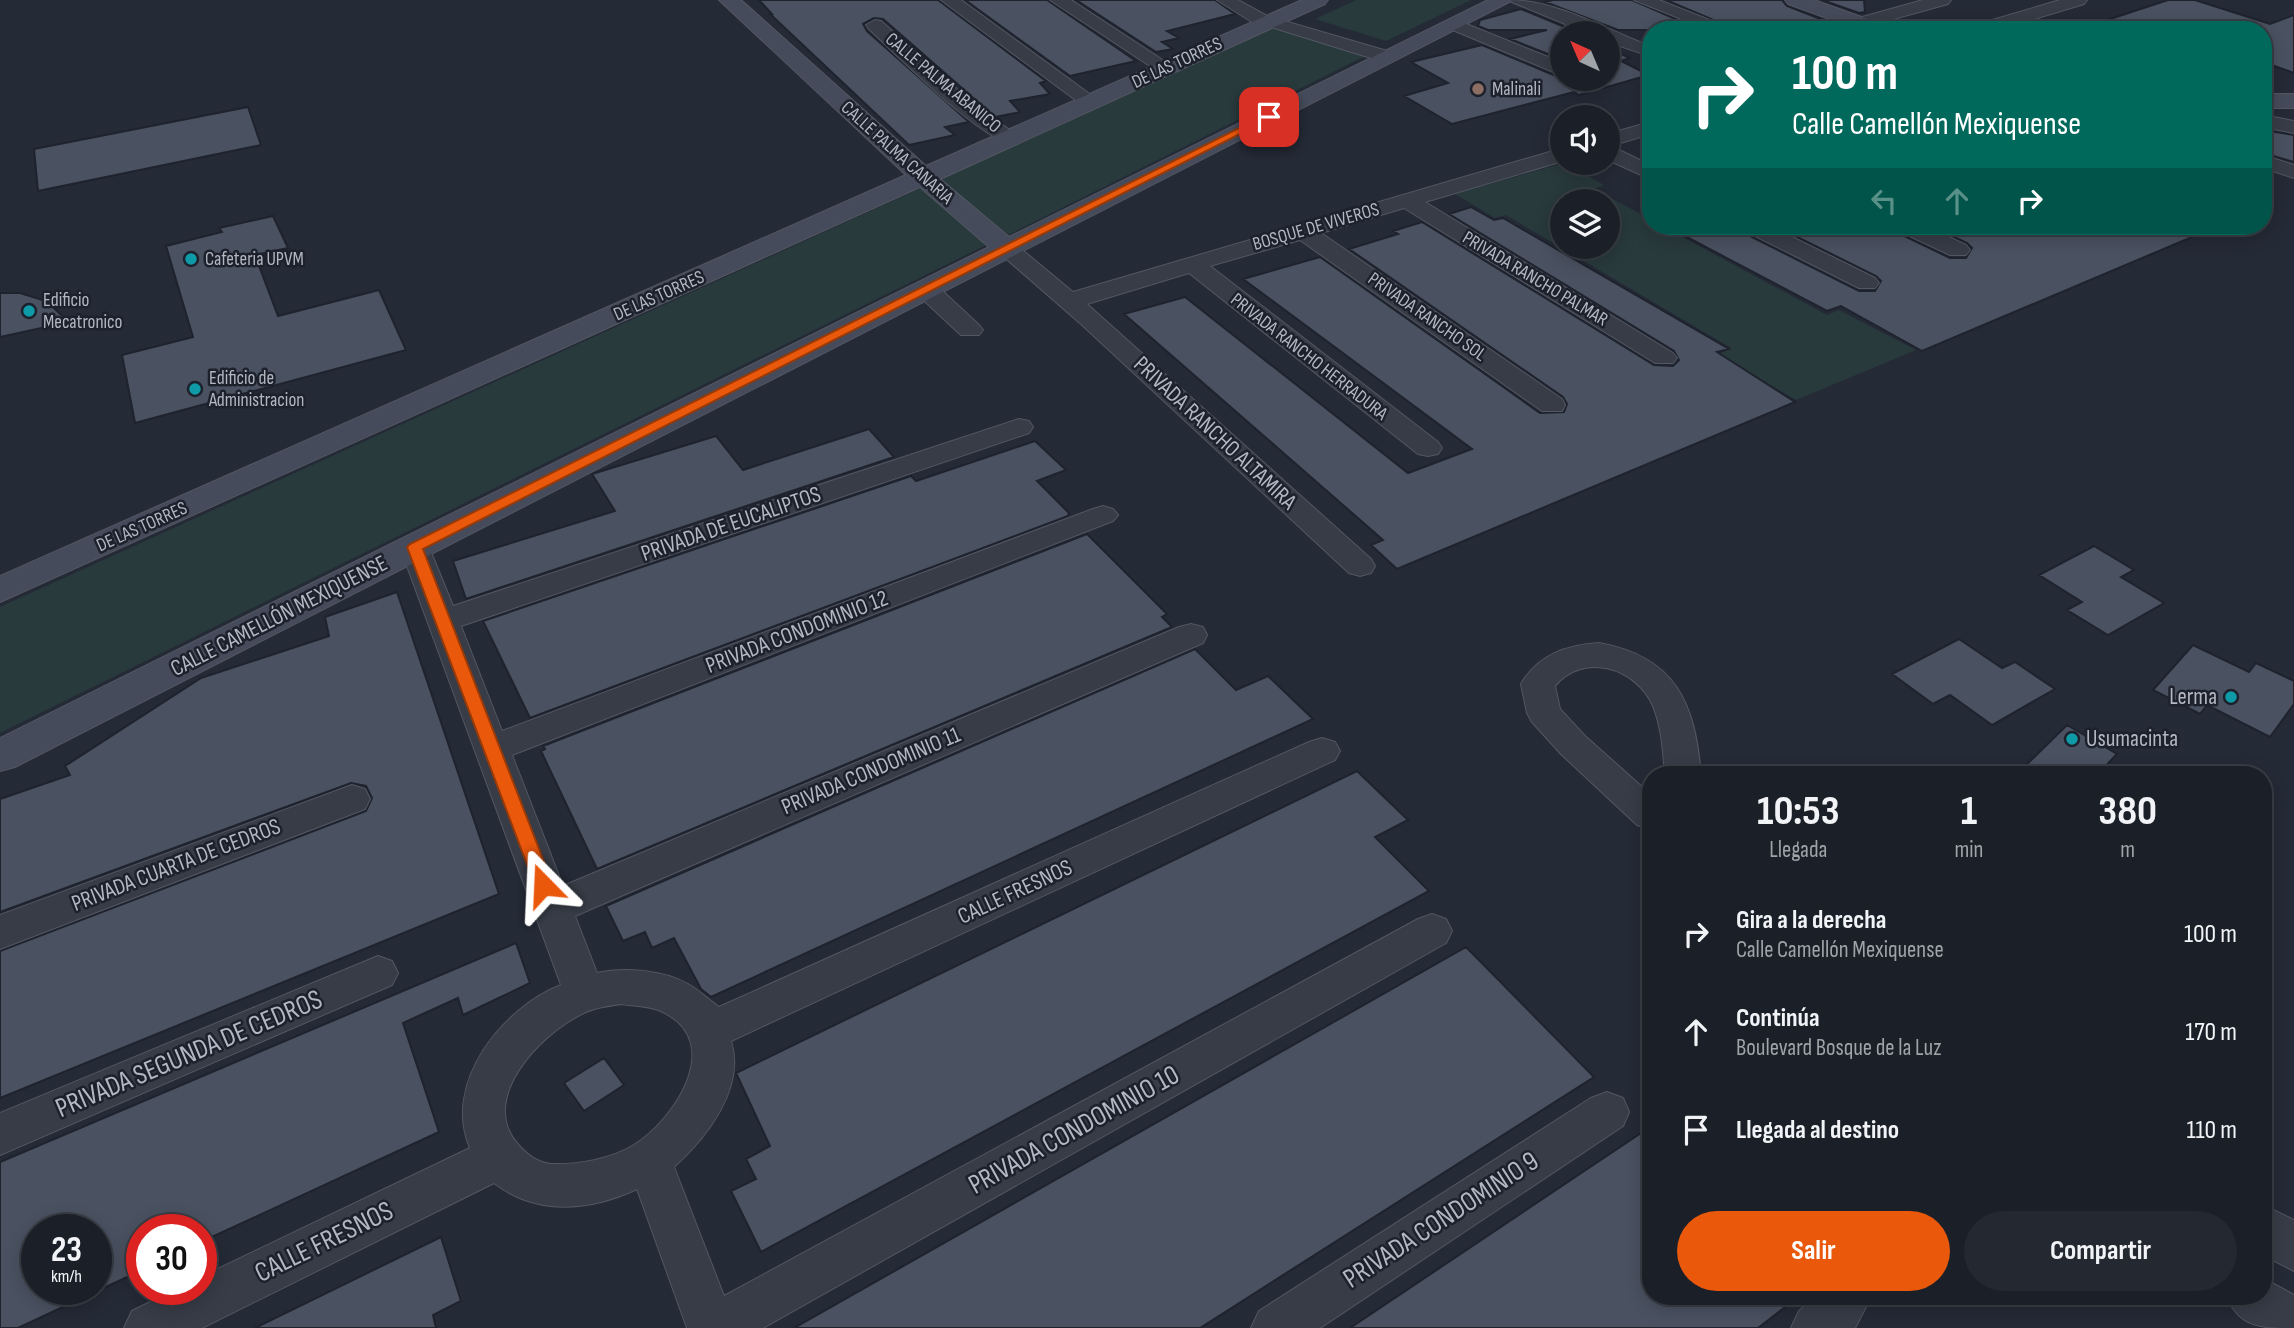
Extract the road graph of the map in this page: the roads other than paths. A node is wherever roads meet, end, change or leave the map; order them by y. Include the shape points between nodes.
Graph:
1 (729, 0) edge
2 (950, 0) edge
3 (1059, 0) edge
4 (1226, 0) edge
5 (1503, 0) edge
6 (1516, 0) edge
7 (1643, 0) edge
8 (1795, 0) edge
9 (1942, 0) edge
10 (2078, 0) edge
11 (1313, 1) edge
12 (1571, 21) edge
13 (1701, 21) edge
14 (1856, 21) edge
15 (1884, 21) edge
16 (2008, 21) edge
17 (1268, 22) junction
18 (1454, 24) junction
19 (875, 25) dead end
20 (1620, 41) edge
21 (1642, 49) edge
22 (1387, 57) junction
23 (1550, 65) edge
24 (1166, 68) junction
25 (2272, 101) edge
26 (2294, 101) edge
27 (1092, 103) junction
28 (2272, 123) edge
29 (2294, 127) edge
30 (1642, 130) edge
31 (1620, 137) edge
32 (1011, 140) junction
33 (1550, 158) edge
34 (1620, 158) edge
35 (2272, 164) edge
36 (1642, 169) edge
37 (2294, 172) edge
38 (924, 179) junction
39 (1406, 200) junction
40 (1301, 230) junction
41 (1771, 235) edge
42 (1926, 235) edge
43 (1007, 249) junction
44 (1958, 250) dead end
45 (1192, 264) junction
46 (1867, 283) dead end
47 (927, 290) junction
48 (1069, 302) junction
49 (970, 330) dead end
50 (1664, 358) dead end
51 (1552, 405) dead end
52 (1019, 427) dead end
53 (1428, 448) dead end
54 (1103, 516) dead end
55 (415, 547) junction
56 (1360, 566) dead end
57 (0, 590) edge
58 (443, 621) junction
59 (1191, 635) dead end
60 (492, 749) junction
61 (1322, 751) dead end
62 (0, 756) edge
63 (1682, 766) edge
64 (352, 799) dead end
65 (1642, 808) edge
66 (552, 908) junction
67 (1432, 931) dead end
68 (0, 932) edge
69 (378, 973) dead end
70 (585, 995) junction
71 (708, 1032) junction
72 (1607, 1112) dead end
73 (0, 1134) edge
74 (500, 1157) junction
75 (649, 1161) junction
76 (2272, 1234) edge
77 (2294, 1247) edge
78 (2265, 1305) edge
79 (2294, 1322) edge
80 (149, 1328) edge
81 (714, 1328) edge
82 (1276, 1328) edge

1 - 38 main road, CALLE PALMA CANARIA
2 - 27 street
3 - 24 street
4 - 17 street
5 - 18 main road, CALLE CAMELLÓN MEXIQUENSE
6 - 12 street
7 - 13 street
8 - 14 main road
9 - 15 street
10 - 16 street
11 - 17 main road, DE LAS TORRES
17 - 22 street
17 - 24 main road, DE LAS TORRES
18 - 22 main road, CALLE CAMELLÓN MEXIQUENSE
18 - 23 street
19 - 32 street, CALLE PALMA ABANICO via 970,111
20 - 21 street
22 - 43 main road, CALLE CAMELLÓN MEXIQUENSE
24 - 27 main road, DE LAS TORRES
25 - 26 main road
27 - 32 main road, DE LAS TORRES
28 - 29 street
30 - 31 street
32 - 38 main road, DE LAS TORRES
33 - 39 street, BOSQUE DE VIVEROS
34 - 36 street
35 - 37 street
38 - 43 main road, CALLE PALMA CANARIA
38 - 57 main road, DE LAS TORRES
39 - 40 street, BOSQUE DE VIVEROS
39 - 50 street, PRIVADA RANCHO PALMAR
40 - 45 street, BOSQUE DE VIVEROS
40 - 51 street, PRIVADA RANCHO SOL
41 - 46 street
42 - 44 street
43 - 47 main road, CALLE CAMELLÓN MEXIQUENSE
43 - 48 street, CALLE PALMA CANARIA
45 - 48 street, BOSQUE DE VIVEROS
45 - 53 street, PRIVADA RANCHO HERRADURA
47 - 49 street
47 - 55 main road, CALLE CAMELLÓN MEXIQUENSE
48 - 56 street, PRIVADA RANCHO ALTAMIRA
52 - 58 street, PRIVADA DE EUCALIPTOS
54 - 60 street, PRIVADA CONDOMINIO 12
55 - 58 street
55 - 62 main road, CALLE CAMELLÓN MEXIQUENSE
58 - 60 street
59 - 66 street, PRIVADA CONDOMINIO 11
60 - 66 street
61 - 71 street, CALLE FRESNOS
63 - 65 street via 1677,724 1665,694 1644,669 1616,656 1584,656 1554,667 1538,684 1544,713
64 - 68 street, PRIVADA CUARTA DE CEDROS
66 - 70 street
67 - 81 street, PRIVADA CONDOMINIO 10
69 - 73 street, PRIVADA SEGUNDA DE CEDROS
70 - 71 street via 621,986 670,993 689,1005
70 - 74 street via 541,1017 520,1036 496,1070 485,1105 486,1128
71 - 75 street via 714,1062 699,1111 683,1133
72 - 82 street, PRIVADA CONDOMINIO 9
74 - 75 street via 526,1179 550,1186 607,1181
74 - 80 street, CALLE FRESNOS
75 - 81 street
76 - 77 street
78 - 79 street

